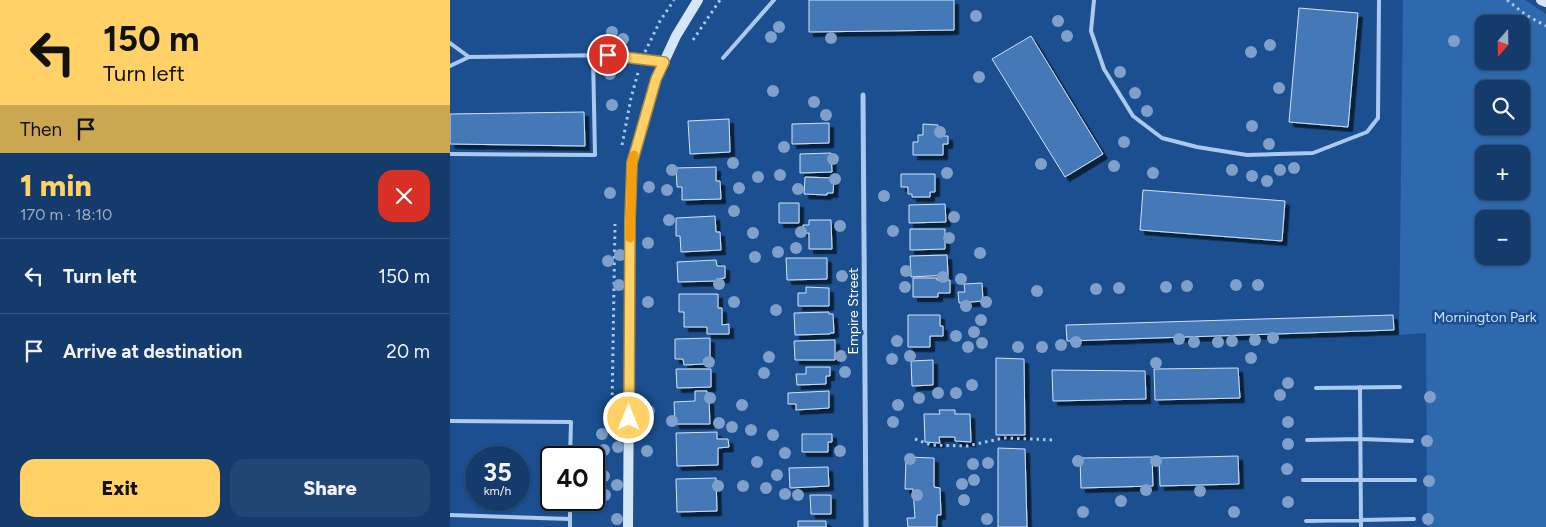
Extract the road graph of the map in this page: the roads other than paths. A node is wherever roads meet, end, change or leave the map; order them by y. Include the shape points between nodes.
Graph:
1 (698, 0) edge
2 (774, 0) edge
3 (1094, 0) edge
4 (1379, 0) edge
5 (1541, 0) edge
6 (1546, 2) edge
7 (450, 43) edge
8 (593, 56) junction
9 (469, 57) junction
10 (723, 58) dead end
11 (664, 62) junction
12 (450, 66) edge
13 (863, 95) dead end
14 (450, 154) edge
15 (1360, 387) junction
16 (1316, 388) dead end
17 (1400, 388) dead end
18 (450, 421) edge
19 (1361, 439) junction
20 (1307, 440) dead end
21 (1412, 441) dead end
22 (570, 446) edge
23 (1303, 480) dead end
24 (1361, 480) junction
25 (1415, 480) dead end
26 (570, 511) edge
27 (450, 515) edge
28 (570, 519) junction
29 (1414, 519) dead end
30 (1306, 521) dead end
31 (1361, 521) junction
32 (570, 527) edge
33 (628, 527) edge
34 (866, 527) edge
35 (1361, 527) edge

1 - 11 street
2 - 10 lane
3 - 4 lane via 1091,31 1104,69 1134,116 1162,138 1196,148 1247,155 1313,153 1367,132 1378,118
5 - 6 street
7 - 9 lane
8 - 9 lane
8 - 11 lane
8 - 14 lane via 595,155
9 - 12 lane
11 - 33 street via 632,163
13 - 34 street, Empire Street
15 - 16 lane
15 - 17 lane
15 - 19 lane
18 - 22 lane via 571,422
19 - 20 lane
19 - 21 lane
19 - 24 lane
23 - 24 lane
24 - 25 lane
24 - 31 lane
26 - 28 lane
27 - 28 lane
28 - 32 lane
29 - 31 lane
30 - 31 lane
31 - 35 lane

